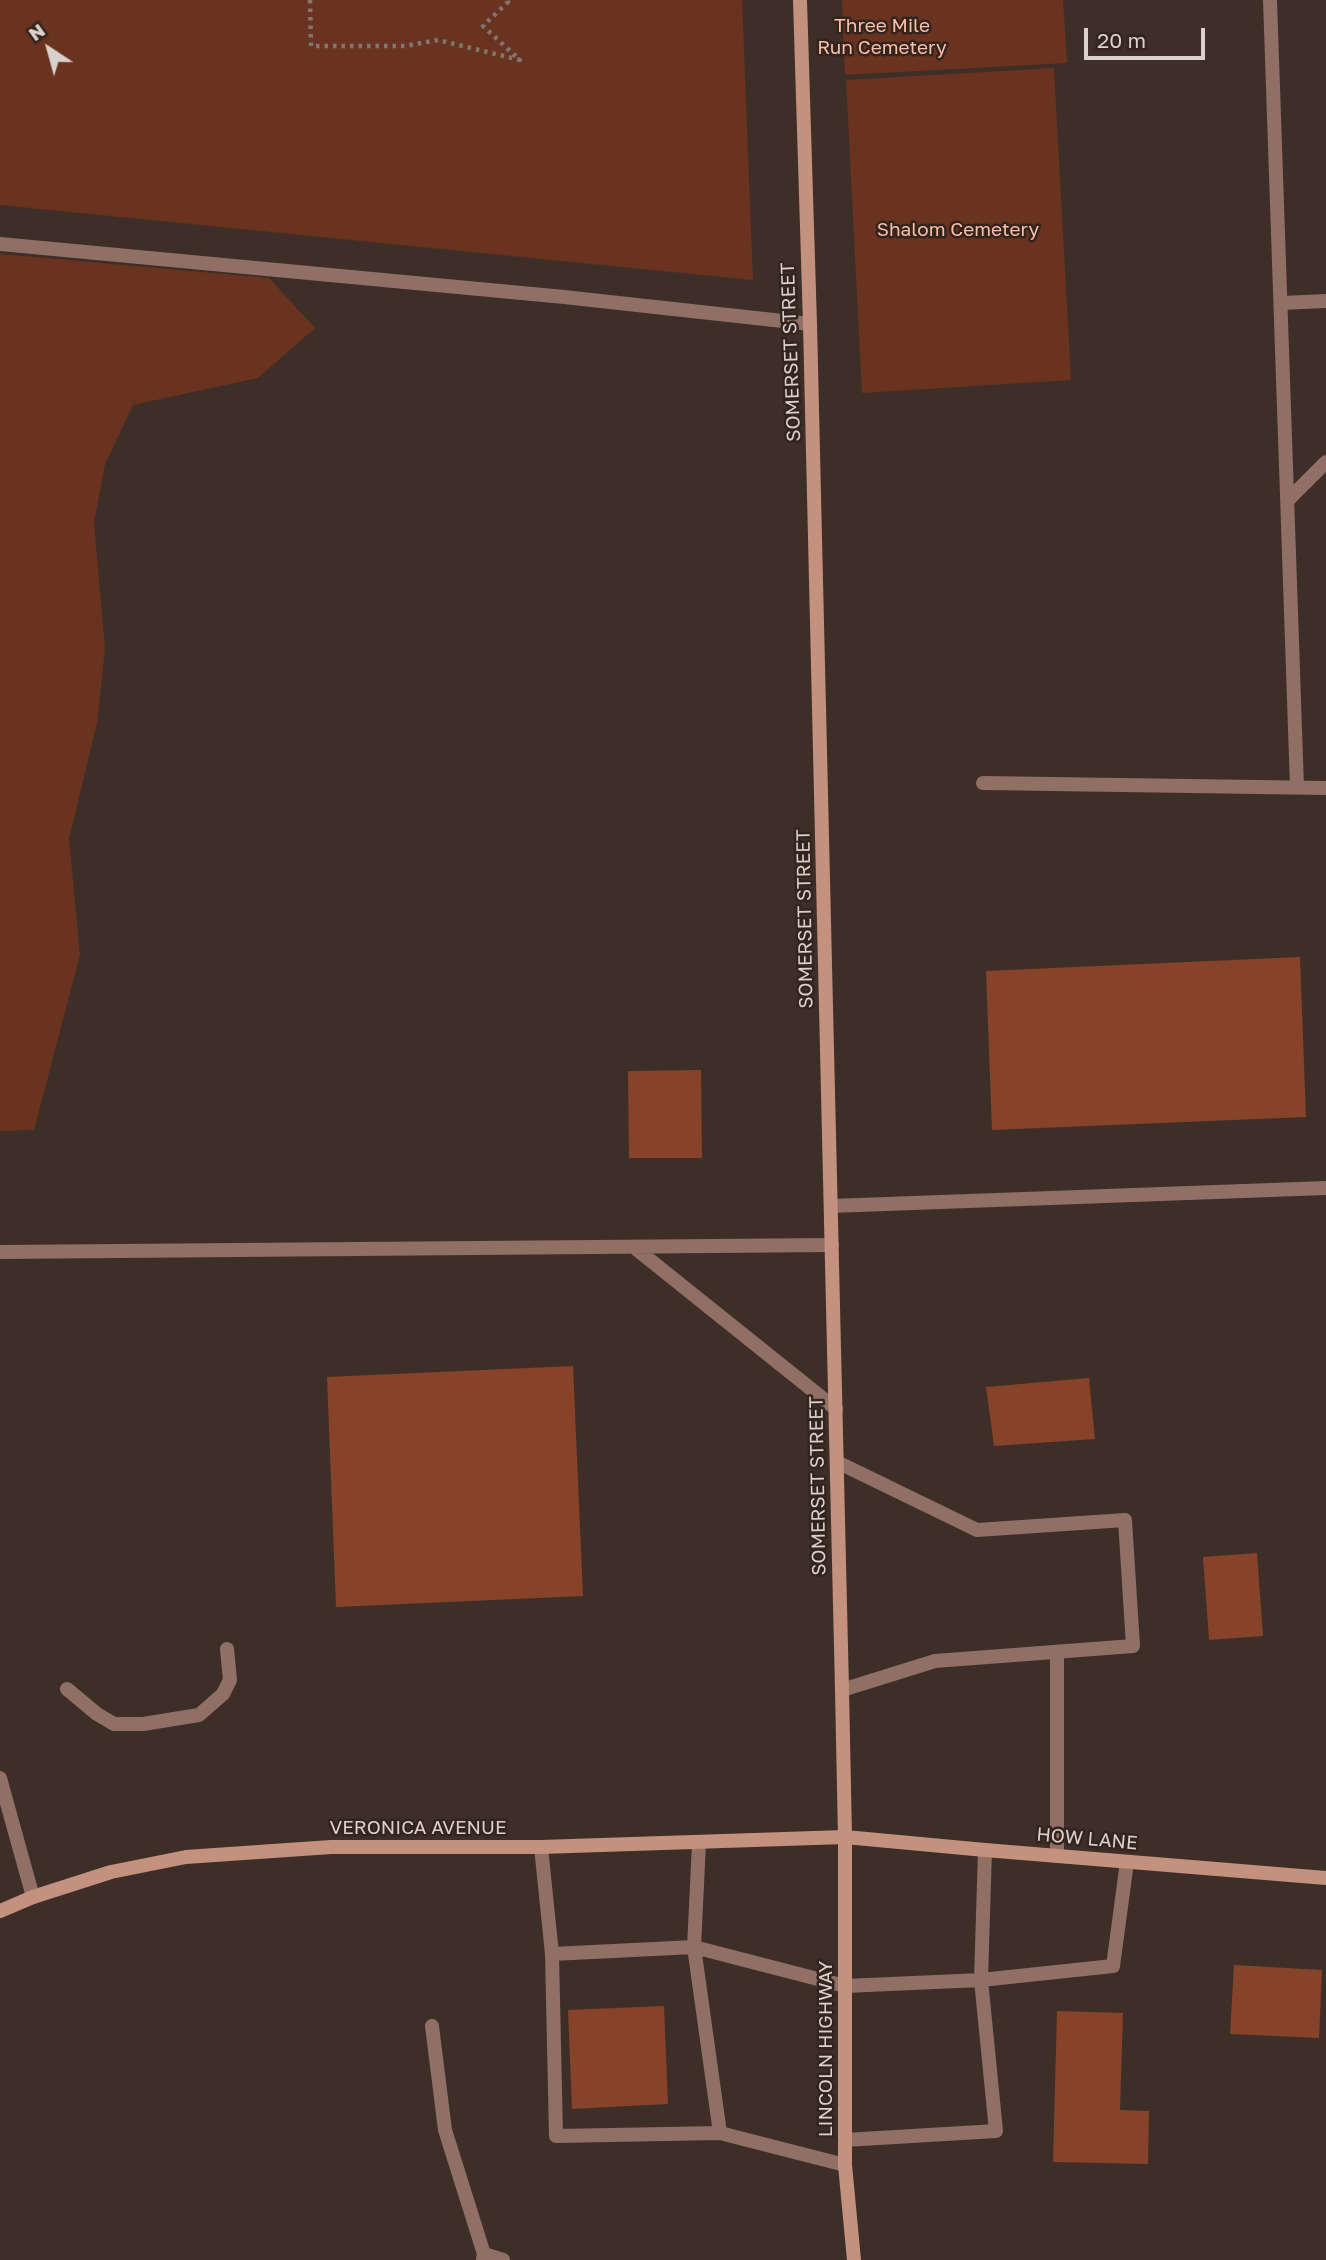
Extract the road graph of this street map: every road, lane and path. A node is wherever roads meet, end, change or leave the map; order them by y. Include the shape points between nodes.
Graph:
1 (310, 0) edge
2 (505, 0) edge
3 (800, 0) edge
4 (1270, 0) edge
5 (0, 244) edge
6 (1326, 301) edge
7 (1281, 303) junction
8 (810, 324) junction
9 (1326, 462) edge
10 (1288, 500) junction
11 (983, 783) dead end
12 (1297, 787) junction
13 (1326, 788) edge
14 (1326, 1188) edge
15 (831, 1206) junction
16 (832, 1245) junction
17 (635, 1248) junction
18 (0, 1252) edge
19 (836, 1409) junction
20 (837, 1462) junction
21 (227, 1649) dead end
22 (1057, 1652) junction
23 (67, 1689) dead end
24 (842, 1690) junction
25 (0, 1778) edge
26 (845, 1837) junction
27 (699, 1843) junction
28 (541, 1847) junction
29 (985, 1850) junction
30 (1057, 1856) junction
31 (1127, 1862) junction
32 (1326, 1878) edge
33 (33, 1896) junction
34 (0, 1912) edge
35 (694, 1947) junction
36 (552, 1954) junction
37 (981, 1980) junction
38 (845, 1986) junction
39 (432, 2026) dead end
40 (720, 2133) junction
41 (845, 2140) junction
42 (845, 2165) junction
43 (483, 2257) edge
44 (503, 2260) edge
45 (854, 2260) edge

1 - 2 path via 311,46 405,46 438,40 520,60 483,26 508,2
3 - 8 main road, SOMERSET STREET
4 - 7 street
5 - 8 street
6 - 7 street
7 - 10 street
8 - 15 main road, SOMERSET STREET
9 - 10 street
10 - 12 street
11 - 12 street
12 - 13 street
14 - 15 street
15 - 16 main road, SOMERSET STREET
16 - 17 street
16 - 19 main road, SOMERSET STREET
17 - 18 street
17 - 19 street
19 - 20 main road, SOMERSET STREET
20 - 22 street via 977,1530 1125,1520 1133,1646
20 - 24 main road, SOMERSET STREET
21 - 23 street via 230,1680 223,1694 199,1715 114,1724
22 - 24 street via 934,1661
22 - 30 street
24 - 26 main road, SOMERSET STREET
25 - 33 street
26 - 27 main road, VERONICA AVENUE
26 - 29 main road, HOW LANE
26 - 38 main road, LINCOLN HIGHWAY
27 - 28 main road, VERONICA AVENUE
27 - 35 street
28 - 33 main road, VERONICA AVENUE via 331,1846 187,1857 111,1872
28 - 36 street
29 - 30 main road, HOW LANE
29 - 37 street
30 - 31 main road, HOW LANE
31 - 32 main road, HOW LANE
31 - 37 street via 1113,1966
33 - 34 main road, VERONICA AVENUE
35 - 36 street
35 - 38 street
35 - 40 street
36 - 40 street via 556,2136
37 - 38 street
37 - 41 street via 996,2131
38 - 41 main road, LINCOLN HIGHWAY
39 - 43 street via 445,2130
40 - 42 street
41 - 42 main road, LINCOLN HIGHWAY
42 - 45 main road, LINCOLN HIGHWAY
43 - 44 street

